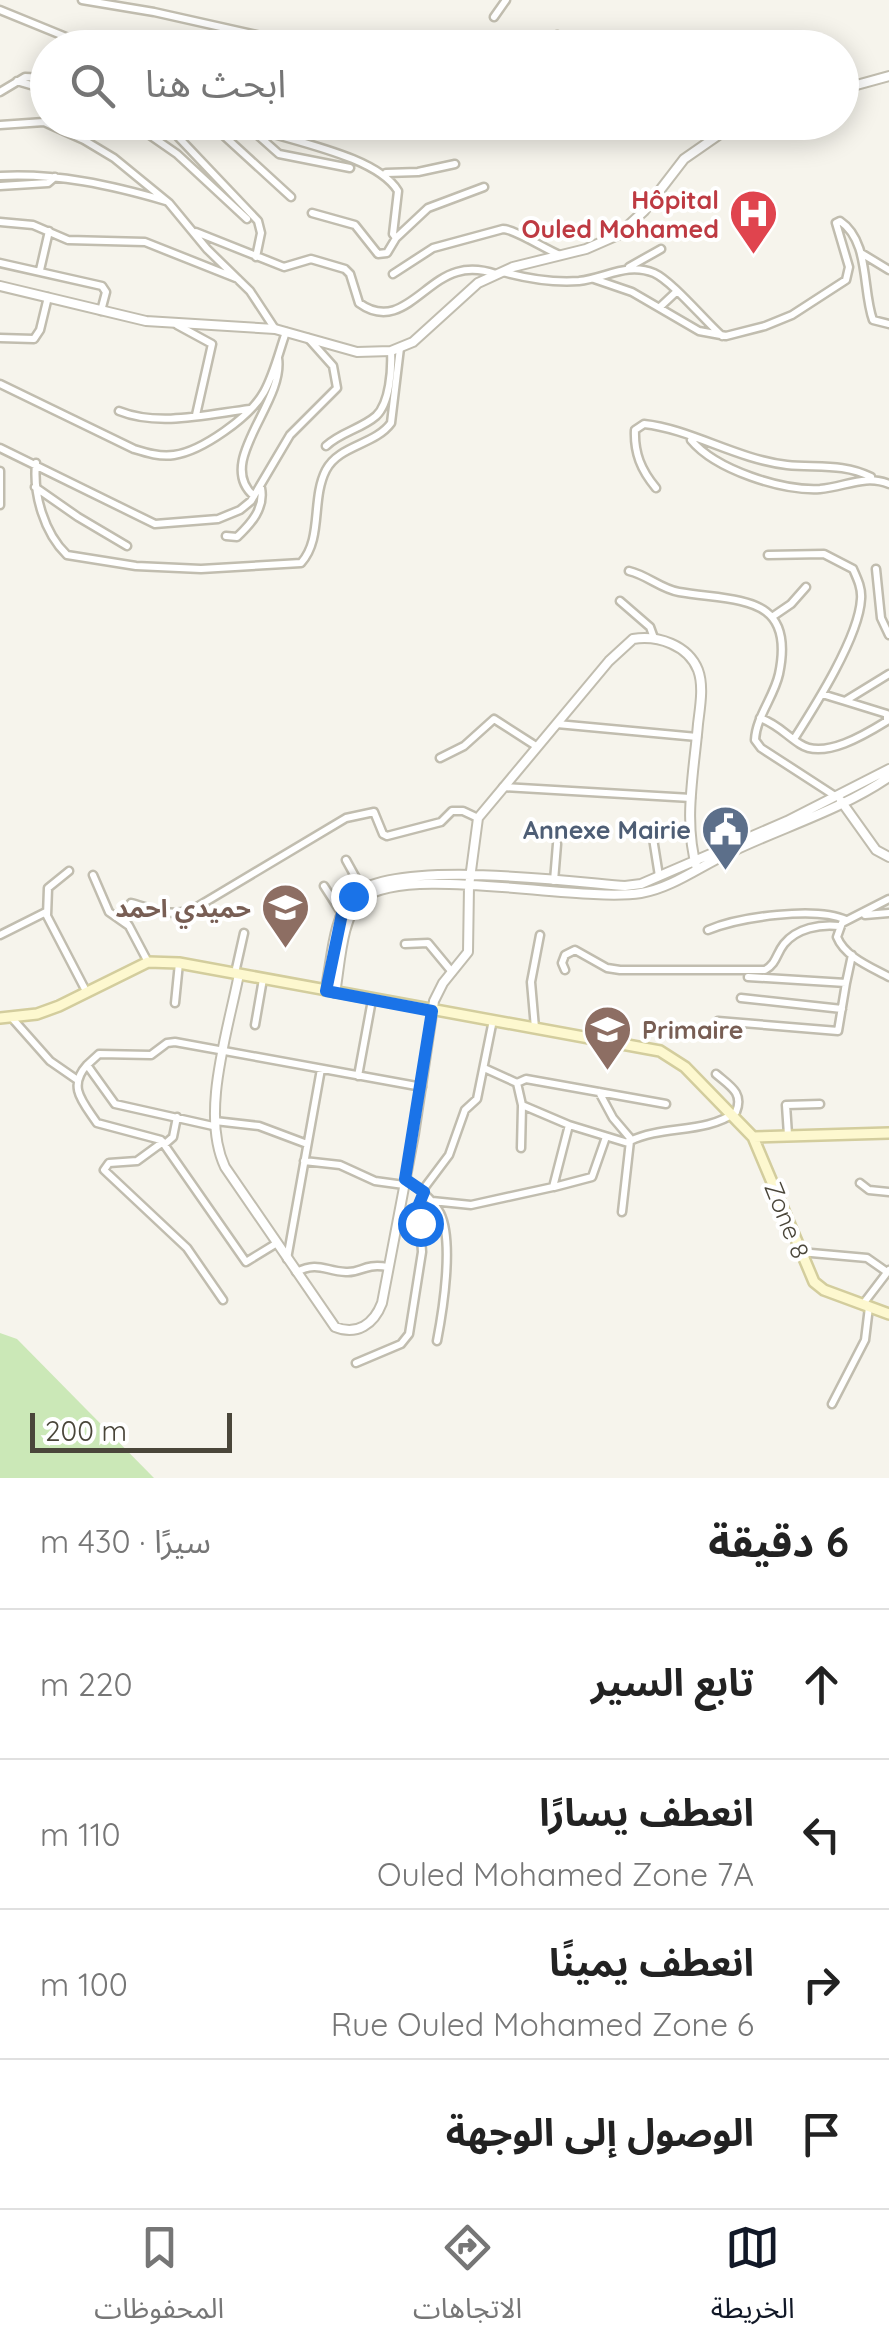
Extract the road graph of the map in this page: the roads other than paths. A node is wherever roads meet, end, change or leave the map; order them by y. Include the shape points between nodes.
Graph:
1 (82, 0) edge
2 (506, 0) edge
3 (0, 10) edge
4 (494, 16) dead end
5 (49, 30) edge
6 (234, 30) edge
7 (30, 76) edge
8 (889, 76) edge
9 (16, 81) junction
10 (859, 84) edge
11 (30, 85) edge
12 (0, 92) edge
13 (30, 123) edge
14 (0, 125) edge
15 (84, 140) edge
16 (157, 140) edge
17 (181, 140) edge
18 (229, 140) edge
19 (263, 140) edge
20 (289, 140) edge
21 (711, 140) edge
22 (455, 164) dead end
23 (350, 168) dead end
24 (384, 173) junction
25 (0, 176) edge
26 (55, 176) junction
27 (0, 186) edge
28 (484, 187) dead end
29 (291, 197) dead end
30 (169, 202) junction
31 (312, 213) dead end
32 (248, 219) dead end
33 (0, 222) edge
34 (49, 231) junction
35 (193, 231) junction
36 (396, 238) junction
37 (661, 249) dead end
38 (860, 252) junction
39 (561, 255) junction
40 (256, 257) junction
41 (0, 263) edge
42 (628, 268) junction
43 (40, 270) junction
44 (889, 270) edge
45 (499, 272) junction
46 (394, 274) dead end
47 (594, 279) junction
48 (242, 281) junction
49 (0, 286) edge
50 (676, 292) junction
51 (48, 297) junction
52 (660, 308) junction
53 (101, 311) junction
54 (700, 317) junction
55 (889, 324) edge
56 (177, 325) junction
57 (691, 326) junction
58 (275, 329) junction
59 (287, 331) junction
60 (306, 336) junction
61 (722, 336) junction
62 (0, 338) edge
63 (396, 350) junction
64 (278, 356) junction
65 (0, 384) edge
66 (251, 409) junction
67 (120, 411) dead end
68 (196, 415) junction
69 (689, 437) junction
70 (326, 446) dead end
71 (0, 448) edge
72 (36, 463) junction
73 (0, 471) edge
74 (871, 477) junction
75 (889, 484) edge
76 (34, 486) junction
77 (261, 486) junction
78 (656, 488) dead end
79 (254, 496) junction
80 (0, 505) edge
81 (226, 536) dead end
82 (128, 546) dead end
83 (768, 554) dead end
84 (876, 569) dead end
85 (629, 571) dead end
86 (806, 586) dead end
87 (620, 601) dead end
88 (772, 618) junction
89 (889, 635) edge
90 (654, 638) junction
91 (889, 674) edge
92 (822, 694) junction
93 (845, 700) junction
94 (888, 715) edge
95 (760, 718) junction
96 (556, 724) junction
97 (697, 737) junction
98 (794, 740) junction
99 (536, 746) junction
100 (440, 758) dead end
101 (889, 769) edge
102 (889, 777) edge
103 (502, 787) junction
104 (691, 798) junction
105 (840, 800) junction
106 (478, 818) junction
107 (652, 832) dead end
108 (557, 844) dead end
109 (889, 857) edge
110 (346, 860) dead end
111 (696, 866) junction
112 (68, 871) dead end
113 (93, 875) dead end
114 (660, 877) junction
115 (469, 881) junction
116 (554, 881) junction
117 (324, 886) dead end
118 (362, 889) junction
119 (889, 899) edge
120 (46, 912) junction
121 (889, 913) edge
122 (342, 914) junction
123 (858, 916) junction
124 (842, 923) junction
125 (129, 926) junction
126 (708, 930) dead end
127 (244, 933) dead end
128 (0, 935) edge
129 (540, 935) dead end
130 (405, 944) dead end
131 (852, 955) junction
132 (148, 962) junction
133 (179, 964) junction
134 (565, 970) dead end
135 (452, 972) junction
136 (237, 974) junction
137 (748, 977) dead end
138 (889, 977) edge
139 (263, 979) junction
140 (846, 982) junction
141 (86, 991) junction
142 (330, 992) junction
143 (741, 998) dead end
144 (372, 1000) junction
145 (175, 1003) dead end
146 (842, 1009) junction
147 (432, 1011) junction
148 (6, 1018) edge
149 (493, 1020) junction
150 (718, 1020) dead end
151 (255, 1025) dead end
152 (534, 1028) junction
153 (224, 1050) junction
154 (86, 1064) junction
155 (484, 1068) junction
156 (320, 1069) junction
157 (716, 1074) dead end
158 (358, 1076) junction
159 (76, 1080) junction
160 (517, 1082) junction
161 (422, 1087) junction
162 (599, 1092) junction
163 (666, 1104) dead end
164 (820, 1104) dead end
165 (522, 1105) junction
166 (177, 1117) junction
167 (730, 1117) junction
168 (213, 1123) junction
169 (569, 1125) junction
170 (889, 1133) edge
171 (788, 1135) junction
172 (753, 1137) junction
173 (606, 1138) junction
174 (630, 1141) junction
175 (164, 1143) junction
176 (307, 1144) junction
177 (520, 1148) dead end
178 (304, 1161) junction
179 (404, 1182) junction
180 (860, 1183) dead end
181 (553, 1187) junction
182 (423, 1192) junction
183 (889, 1192) edge
184 (432, 1201) junction
185 (622, 1212) dead end
186 (276, 1243) junction
187 (800, 1252) junction
188 (287, 1259) junction
189 (388, 1267) junction
190 (888, 1271) edge
191 (296, 1272) junction
192 (223, 1300) dead end
193 (866, 1305) junction
194 (889, 1314) edge
195 (438, 1342) dead end
196 (356, 1364) dead end
197 (832, 1404) dead end

1 - 6 street
2 - 4 street
3 - 5 street
7 - 9 street
8 - 10 street
9 - 11 street
9 - 12 street
13 - 14 street
15 - 30 street
16 - 32 street
17 - 40 street via 258,221
18 - 29 street
19 - 23 street via 278,154
20 - 24 street
21 - 39 street via 684,159 626,229
22 - 24 street
24 - 36 street via 398,191
25 - 26 street
26 - 27 street via 48,183
26 - 30 street
28 - 36 street via 428,208
30 - 35 street
31 - 36 street via 354,225 378,254 387,253
33 - 34 street
34 - 43 street
34 - 48 street via 68,240 145,242
35 - 40 street
35 - 48 street
37 - 42 street
38 - 44 street
38 - 55 street via 873,320
38 - 61 street via 838,221 846,280 766,326
39 - 45 street
39 - 46 street via 503,229 433,248
40 - 45 street via 284,268 311,259 345,270 360,303 378,312 401,308 457,272
41 - 43 street
42 - 47 street
42 - 50 street via 658,275
43 - 53 street via 102,286
45 - 47 street via 549,281
45 - 63 street
47 - 52 street
48 - 58 street
49 - 51 street
50 - 52 street
50 - 54 street
51 - 53 street
51 - 62 street via 34,338
52 - 57 street
53 - 56 street
54 - 57 street
54 - 61 street
56 - 58 street
56 - 68 street via 212,344
57 - 61 street
58 - 59 street
59 - 60 street
59 - 64 street
60 - 63 street via 358,352
60 - 77 street via 333,366 337,388 290,436
63 - 70 street via 380,411
63 - 76 street via 392,419 384,432 330,464 318,490 312,546 301,563 202,570 68,555
64 - 66 street
64 - 79 street via 278,382 241,468
65 - 66 street via 157,455 209,441
66 - 68 street
67 - 68 street via 151,418
69 - 74 street via 741,456 848,468
69 - 74 street via 702,452 772,486 824,488
69 - 78 street via 652,424 635,430 640,464
71 - 72 street
72 - 76 street
72 - 79 street via 164,525 218,519
73 - 80 street
74 - 75 street
76 - 82 street
77 - 79 street
77 - 81 street via 258,511 240,534
83 - 92 street via 824,554 854,572 861,592 858,616
84 - 89 street
85 - 88 street via 674,591 750,602
86 - 88 street
87 - 90 street
88 - 95 street via 784,648
90 - 96 street via 628,641
90 - 97 street via 684,652 698,671
91 - 93 street
92 - 93 street
92 - 98 street
93 - 94 street
94 - 98 street via 885,723 824,750
95 - 98 street
95 - 105 street via 754,737 761,748
96 - 97 street
96 - 99 street
97 - 104 street
99 - 100 street via 494,719
99 - 103 street
101 - 105 street
102 - 105 street
103 - 104 street
103 - 106 street
104 - 111 street
105 - 109 street via 876,850
105 - 111 street
105 - 111 street
106 - 115 street
106 - 125 street via 452,811 441,822 387,836 374,812 346,818 192,910 160,912 130,904 122,916
107 - 114 street
108 - 116 street
110 - 118 street
111 - 114 street
111 - 115 street via 638,893
112 - 120 street via 48,888
113 - 125 street via 111,916
114 - 116 street via 626,886
115 - 116 street
115 - 118 street via 414,876
115 - 135 street via 468,952
115 - 142 street via 414,884 364,897 347,926
117 - 122 street
118 - 122 street
119 - 123 street
120 - 128 street
120 - 141 street
121 - 123 street
122 - 142 street
123 - 124 street
124 - 126 street via 832,914 806,915 734,920
124 - 131 street via 838,942
124 - 134 street via 792,937 765,970 612,969 575,950 565,955
125 - 132 street
127 - 136 street
129 - 152 street via 531,982
130 - 135 street via 428,943
131 - 138 street
131 - 140 street
132 - 133 main road
132 - 141 main road
133 - 136 main road
133 - 145 street
135 - 147 street
136 - 139 main road
136 - 153 street
137 - 140 street
139 - 142 main road
139 - 151 street
140 - 146 street
141 - 148 main road via 36,1014
142 - 144 main road
143 - 146 street
144 - 147 main road
144 - 158 street
146 - 150 street via 838,1031
147 - 149 main road
147 - 161 street
148 - 159 street
149 - 152 main road
149 - 155 street
152 - 167 main road via 667,1054
153 - 154 street via 170,1042 151,1054 99,1054
153 - 156 street
153 - 168 street
154 - 159 street
154 - 166 street via 112,1102
155 - 160 street
155 - 182 street via 478,1096
156 - 158 street
156 - 176 street
157 - 167 street via 739,1096
158 - 161 street
159 - 175 street via 100,1125
160 - 162 street
160 - 165 street
161 - 179 street
162 - 163 street
162 - 174 street
164 - 171 street via 788,1104
165 - 169 street
165 - 177 street
166 - 168 street
166 - 175 street
167 - 172 main road
167 - 174 street
168 - 176 street via 259,1126
168 - 186 street via 225,1167
169 - 173 street
169 - 181 street
170 - 171 main road
171 - 172 main road
172 - 187 main road, Zone 8
173 - 174 street
173 - 181 street via 592,1177
174 - 185 street
175 - 186 street via 246,1262
175 - 192 street via 137,1161 110,1163 104,1170 188,1249
176 - 178 street
178 - 179 street via 340,1165 374,1181
178 - 188 street
179 - 182 street
179 - 189 street
180 - 183 street
181 - 184 street via 476,1205
182 - 184 street
182 - 196 street via 409,1334
184 - 195 street via 446,1241
186 - 188 street
187 - 190 street via 867,1258
187 - 193 main road, Zone 8 via 819,1287
188 - 191 street
189 - 191 street via 366,1264 348,1272 314,1265
189 - 191 street via 376,1316 350,1330 335,1326
190 - 193 street
193 - 194 main road, Zone 8
193 - 197 street via 865,1340

